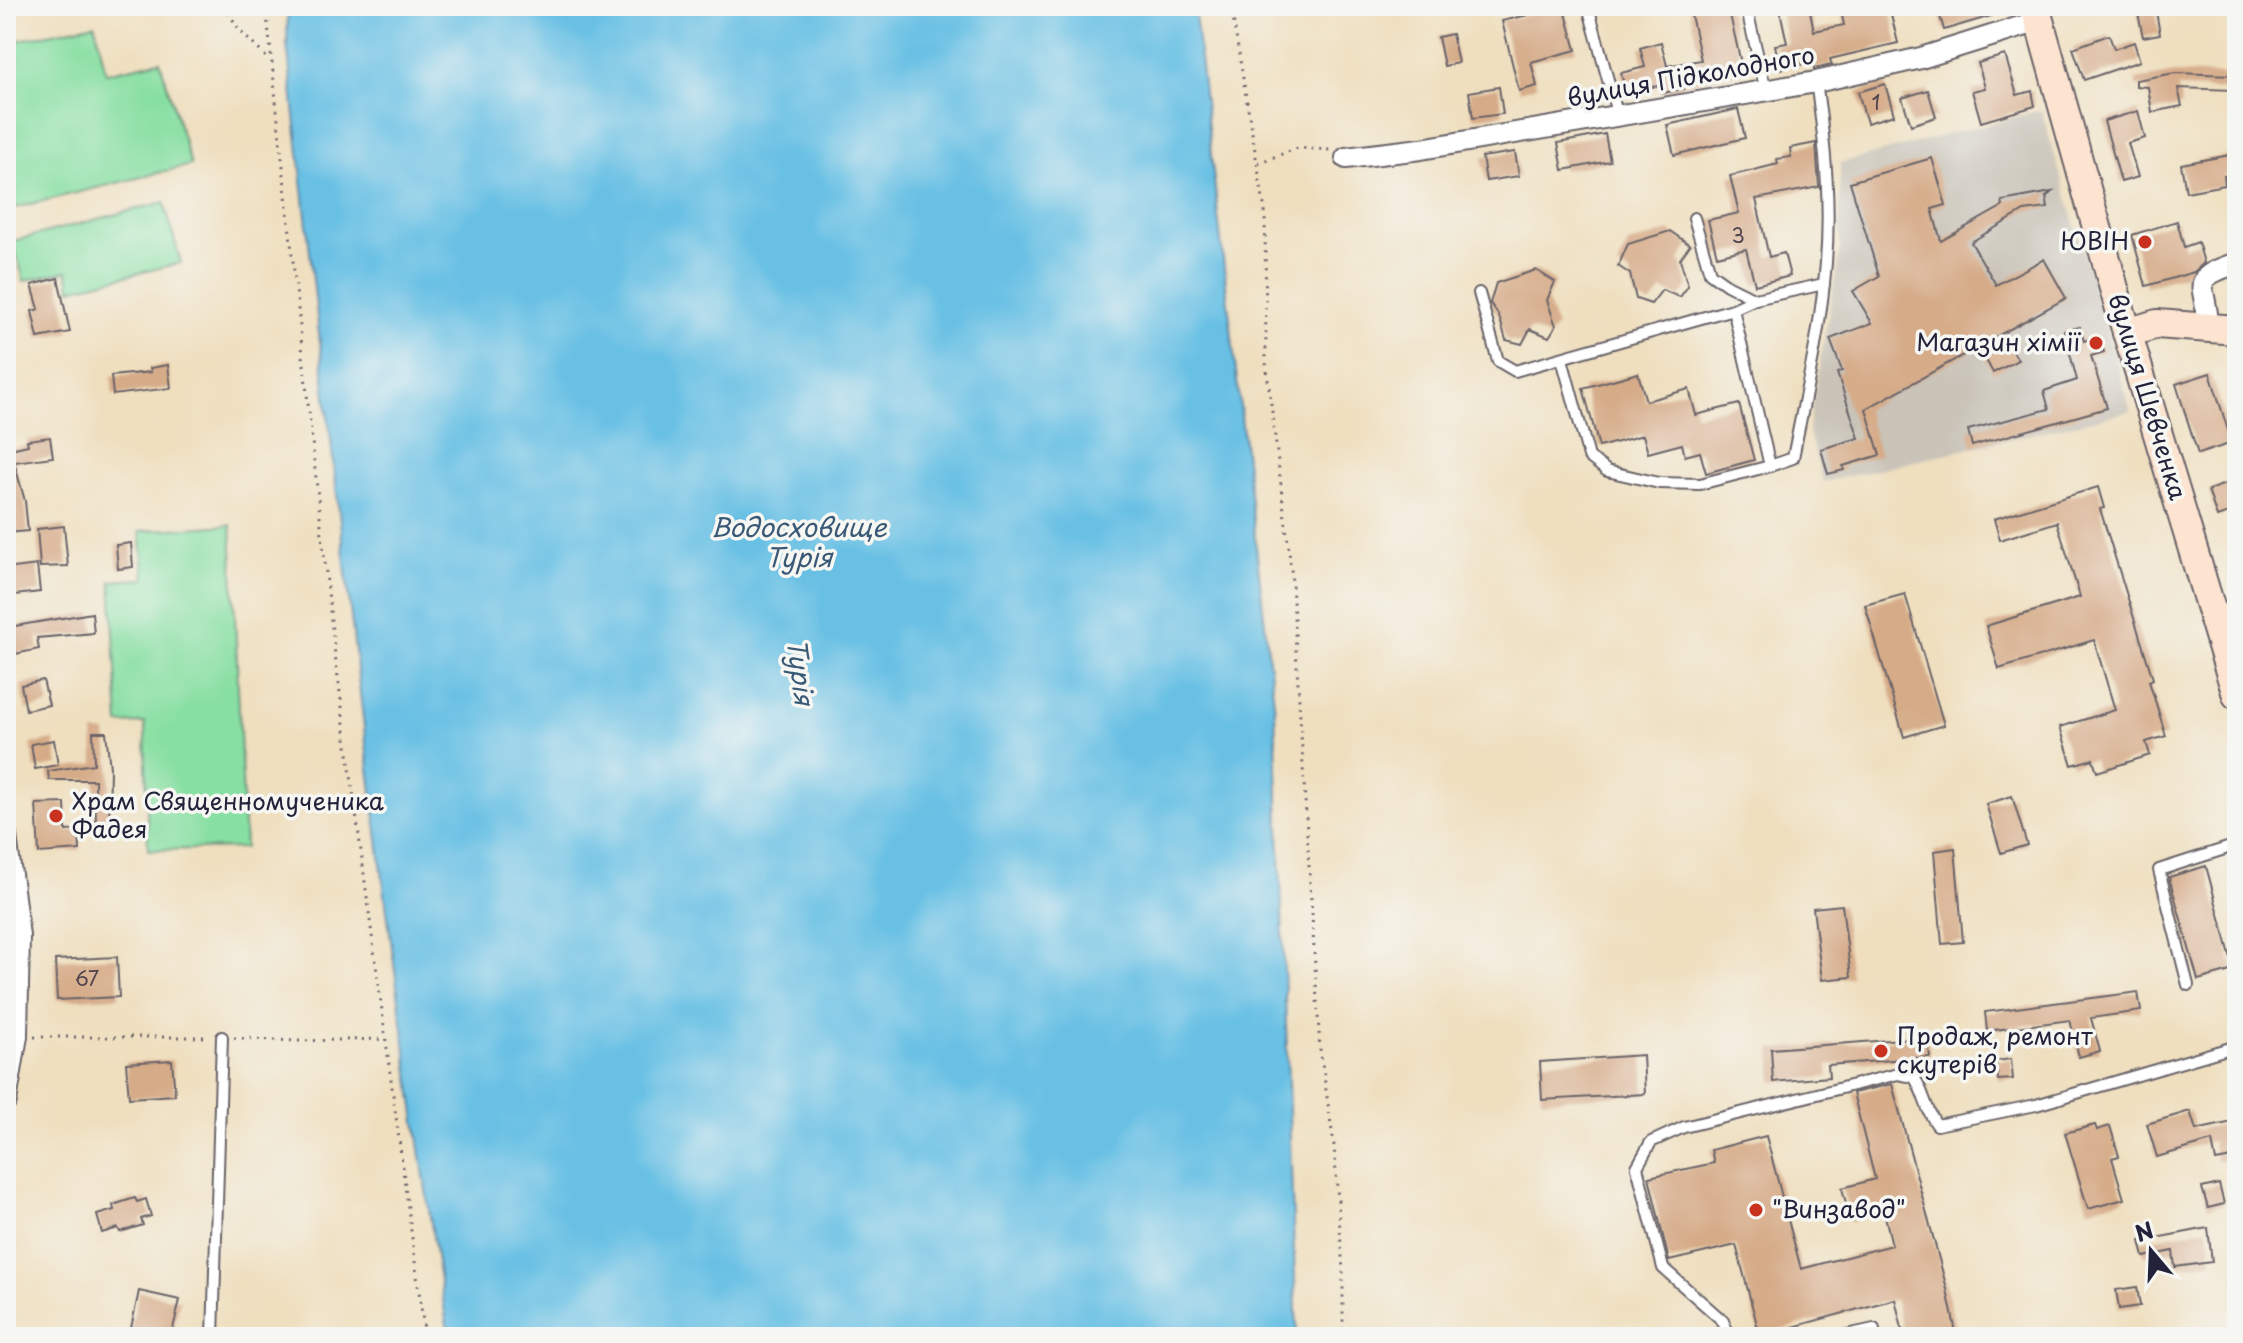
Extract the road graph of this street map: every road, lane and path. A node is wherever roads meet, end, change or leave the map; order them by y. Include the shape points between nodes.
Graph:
1 (224, 6) edge
2 (266, 6) edge
3 (1231, 6) edge
4 (1588, 6) edge
5 (1746, 6) edge
6 (2037, 14) edge
7 (271, 62) junction
8 (1816, 82) junction
9 (1766, 91) junction
10 (1618, 117) junction
11 (1346, 158) joint
12 (1258, 163) junction
13 (1694, 218) dead end
14 (2237, 263) edge
15 (1824, 284) junction
16 (1479, 293) dead end
17 (1755, 299) junction
18 (1733, 309) junction
19 (2208, 326) junction
20 (2237, 330) edge
21 (2127, 333) junction
22 (1562, 359) junction
23 (1770, 466) junction
24 (2237, 695) edge
25 (6, 836) edge
26 (2237, 845) edge
27 (2188, 985) dead end
28 (17, 1036) junction
29 (222, 1037) junction
30 (386, 1039) junction
31 (2237, 1046) edge
32 (6, 1101) edge
33 (1874, 1329) dead end
34 (213, 1337) edge
35 (425, 1337) edge
36 (1343, 1337) edge
37 (1730, 1337) edge
38 (1838, 1337) edge

1 - 7 path
2 - 7 path
3 - 12 path
4 - 10 lane
5 - 9 lane
6 - 8 street, вулиця Підколодного via 1921,58
6 - 21 street, вулиця Шевченка
7 - 30 path via 333,639
8 - 9 street, вулиця Підколодного
8 - 15 lane via 1826,148
9 - 10 street, вулиця Підколодного
10 - 11 street, вулиця Підколодного
11 - 12 path via 1327,148 1298,148
12 - 36 path via 1265,211 1266,363 1291,567 1320,1049 1334,1145 1343,1271
13 - 17 lane via 1710,273
14 - 19 street via 2204,278
15 - 17 lane
15 - 23 lane via 1793,458
16 - 22 lane via 1498,361 1515,371
17 - 18 lane
18 - 22 lane
18 - 23 lane
19 - 20 street
19 - 21 street via 2157,324
21 - 24 street, вулиця Шевченка
22 - 23 lane via 1589,457 1607,471 1659,483 1700,484
25 - 28 street via 19,936
26 - 27 lane via 2159,870
28 - 29 path
28 - 32 street
29 - 30 path
29 - 34 lane
30 - 35 path
31 - 37 lane via 2036,1105 1937,1125 1914,1077 1898,1074 1684,1127 1651,1142 1637,1167 1663,1268 1723,1321
33 - 38 lane

